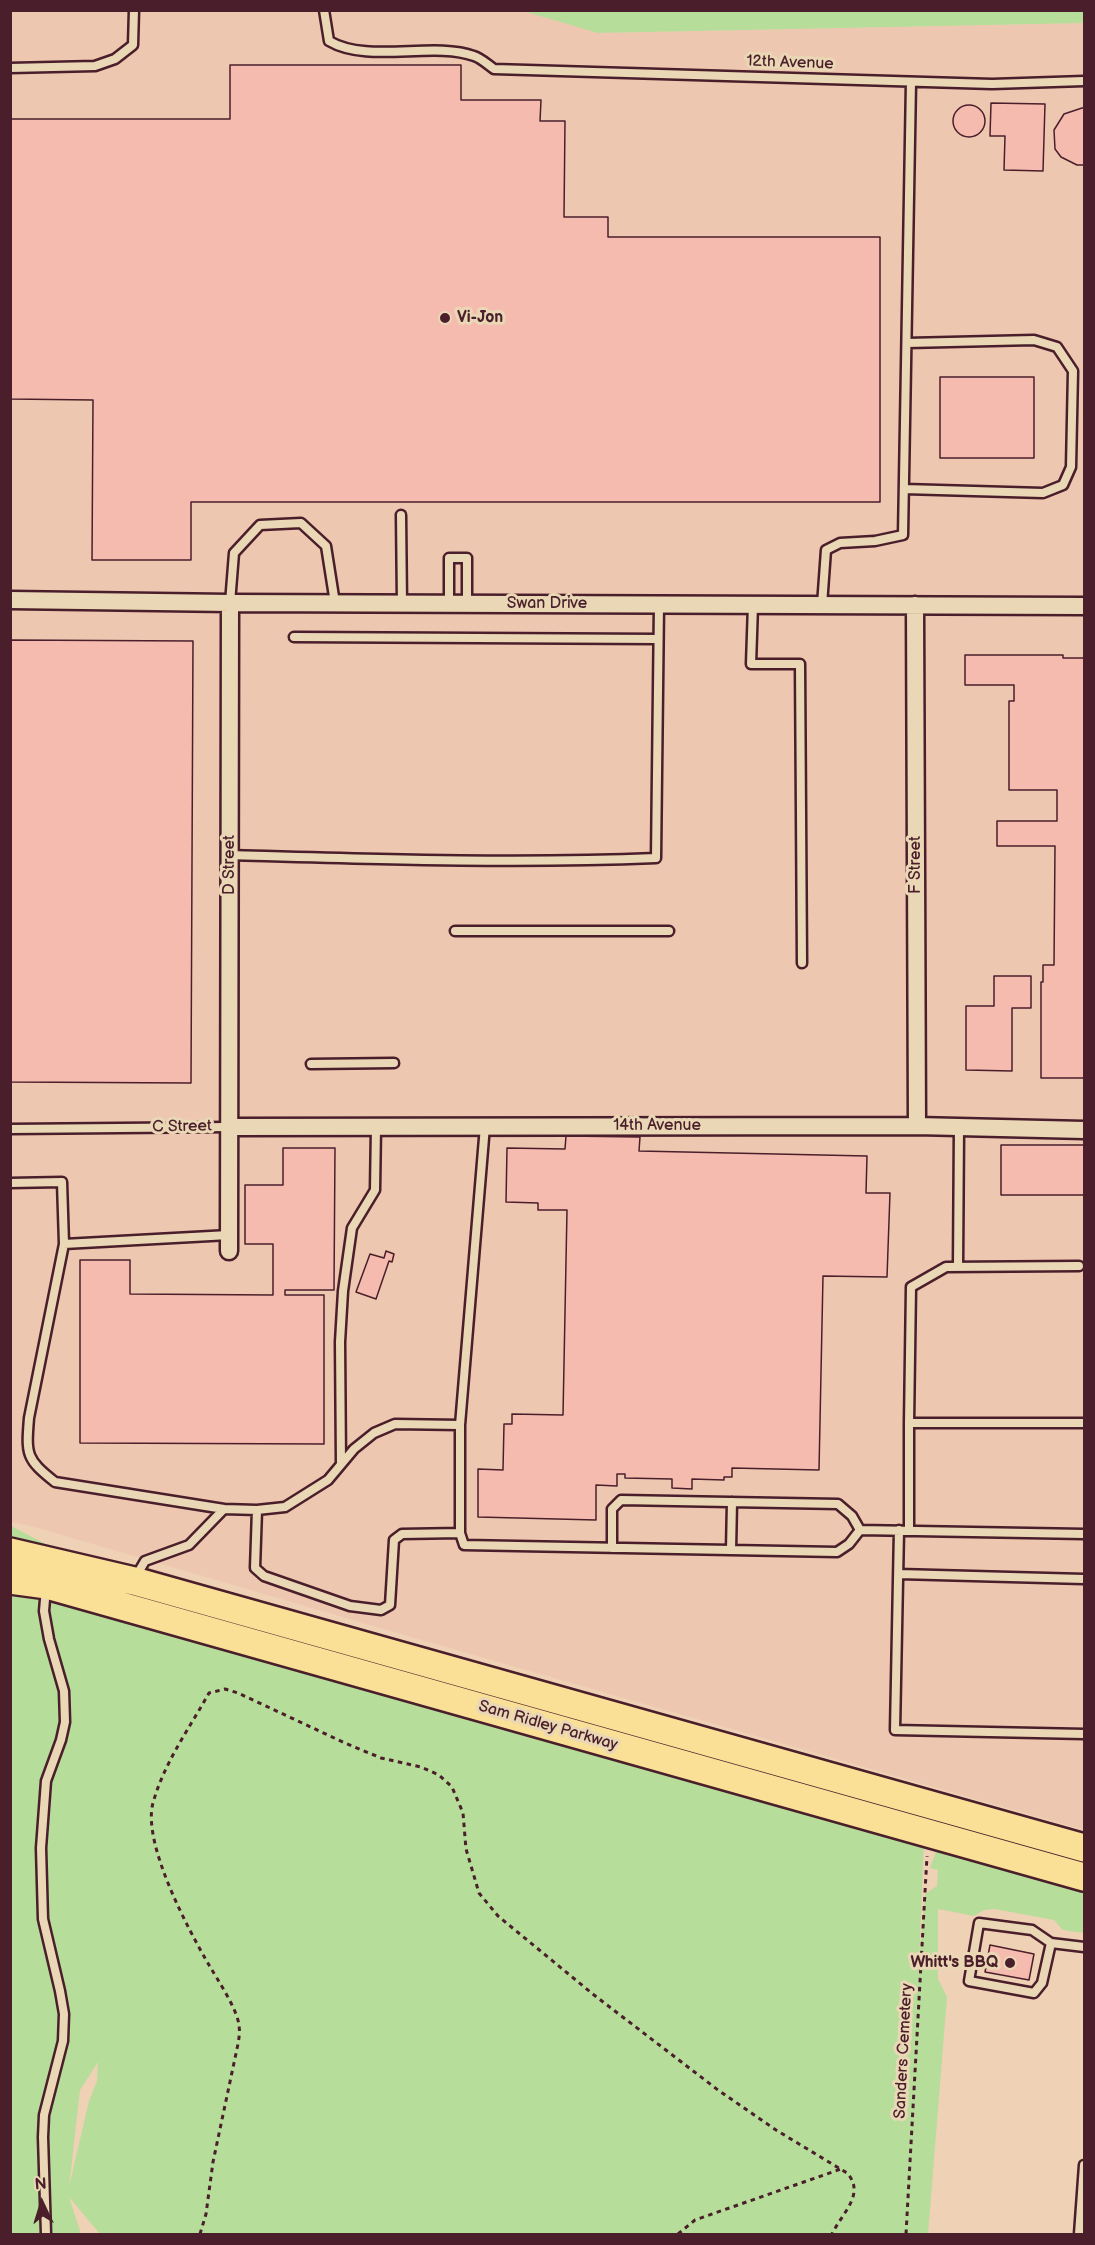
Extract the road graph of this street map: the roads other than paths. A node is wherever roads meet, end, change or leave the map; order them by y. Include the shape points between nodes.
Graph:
1 (134, 10) edge
2 (324, 10) edge
3 (10, 68) edge
4 (911, 81) junction
5 (1084, 81) edge
6 (907, 343) junction
7 (904, 489) junction
8 (400, 514) dead end
9 (10, 600) edge
10 (230, 603) junction
11 (335, 603) junction
12 (402, 604) junction
13 (449, 604) junction
14 (467, 604) junction
15 (659, 604) junction
16 (753, 605) junction
17 (822, 605) junction
18 (915, 605) junction
19 (1084, 606) edge
20 (294, 637) dead end
21 (658, 639) junction
22 (230, 855) junction
23 (455, 931) dead end
24 (669, 931) dead end
25 (802, 963) dead end
26 (311, 1064) dead end
27 (394, 1064) dead end
28 (376, 1126) junction
29 (485, 1126) junction
30 (917, 1126) junction
31 (230, 1127) junction
32 (959, 1127) junction
33 (10, 1129) edge
34 (1084, 1130) edge
35 (10, 1183) edge
36 (229, 1243) joint
37 (64, 1244) junction
38 (1079, 1266) dead end
39 (958, 1267) junction
40 (909, 1423) junction
41 (1084, 1423) edge
42 (460, 1425) junction
43 (341, 1464) junction
44 (732, 1502) junction
45 (224, 1509) junction
46 (258, 1510) junction
47 (860, 1530) junction
48 (899, 1530) junction
49 (909, 1530) junction
50 (460, 1533) junction
51 (1084, 1534) edge
52 (612, 1548) junction
53 (731, 1550) junction
54 (10, 1552) edge
55 (899, 1574) junction
56 (1084, 1579) edge
57 (10, 1580) edge
58 (46, 1585) junction
59 (130, 1594) junction
60 (1084, 1734) edge
61 (1084, 1838) edge
62 (1050, 1839) junction
63 (1084, 1848) edge
64 (1084, 1877) edge
65 (1051, 1943) junction
66 (1084, 1947) edge
67 (1084, 2165) edge
68 (1081, 2233) edge
69 (46, 2235) edge

1 - 3 lane via 133,45 115,59 95,66
2 - 4 lane, 12th Avenue via 329,41 341,48 452,52 475,56 494,69
4 - 5 lane, 12th Avenue
4 - 6 lane
6 - 7 lane
6 - 7 lane via 1034,340 1057,347 1073,371 1073,382 1071,467 1063,486 1043,493
7 - 17 lane via 903,535 840,543 826,550
8 - 12 lane
9 - 10 street, Swan Drive
10 - 11 street, Swan Drive
10 - 11 lane via 234,553 260,525 301,523 326,546
10 - 22 street, D Street
11 - 12 street, Swan Drive
12 - 13 street, Swan Drive
13 - 14 street, Swan Drive
13 - 14 lane via 449,558 467,558
14 - 15 street, Swan Drive
15 - 16 street, Swan Drive
15 - 21 lane
16 - 17 street, Swan Drive
16 - 25 lane via 751,664 800,664
17 - 18 street, Swan Drive
18 - 19 street, Swan Drive
18 - 30 street, F Street
20 - 21 lane
21 - 22 lane via 656,858 434,861
22 - 31 street, D Street
23 - 24 lane
26 - 27 lane
28 - 29 street, 14th Avenue
28 - 31 street, 14th Avenue
28 - 43 lane via 375,1190 352,1227 343,1291
29 - 30 street, 14th Avenue
29 - 42 lane
30 - 32 street, 14th Avenue
31 - 33 lane, C Street
31 - 36 street, C Street
32 - 34 street, 14th Avenue
32 - 39 lane
35 - 37 lane via 62,1182
36 - 37 lane
37 - 45 lane via 29,1418 27,1445 34,1465 55,1482
38 - 39 lane
39 - 40 lane via 946,1267 911,1287
40 - 41 lane
40 - 49 lane
42 - 43 lane via 395,1424 374,1433
42 - 50 lane
43 - 46 lane via 328,1480 285,1507
44 - 47 lane via 838,1504
44 - 52 lane via 621,1500 612,1509
44 - 53 lane
45 - 46 lane
45 - 59 lane via 189,1545 145,1561
46 - 50 lane via 255,1568 264,1576 350,1606 381,1610 390,1605 394,1540 402,1534
47 - 48 lane
47 - 53 lane via 837,1552
48 - 49 lane
48 - 55 lane
49 - 51 lane
50 - 52 lane via 464,1545
52 - 53 lane
54 - 59 main road, Sam Ridley Parkway
55 - 56 lane
55 - 60 lane via 896,1730
57 - 58 main road, Sam Ridley Parkway
58 - 59 main road, Sam Ridley Parkway
58 - 69 lane via 44,1611 64,1691 65,1722 46,1781 41,1848 43,1919 64,2014 63,2041 44,2115
59 - 62 main road, Sam Ridley Parkway
59 - 64 main road, Sam Ridley Parkway
61 - 62 main road
62 - 63 main road, Sam Ridley Parkway
65 - 65 lane via 1032,1930 979,1923 969,1981 1034,1993 1042,1983
65 - 66 lane
67 - 68 lane

